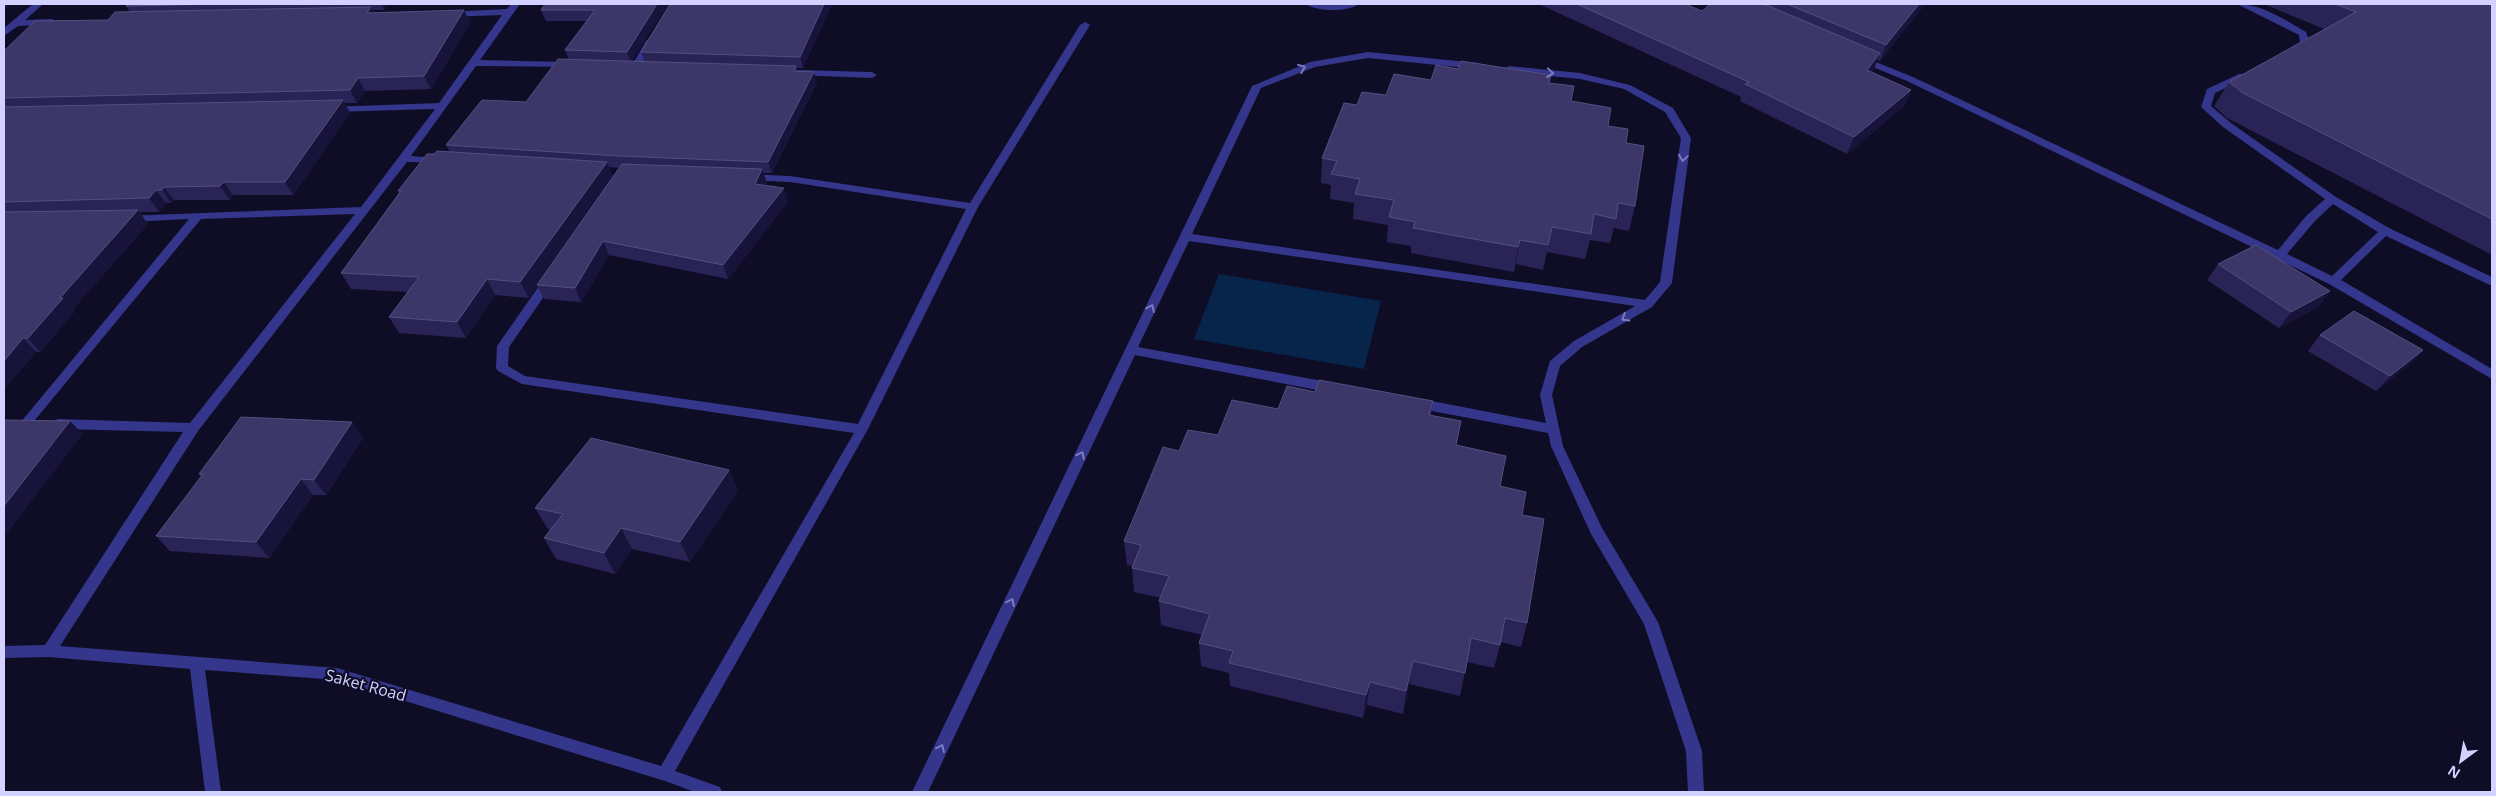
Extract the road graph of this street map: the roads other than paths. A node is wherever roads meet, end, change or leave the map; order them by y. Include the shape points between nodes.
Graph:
1 (38, 4) edge
2 (1311, 4) edge
3 (1354, 4) edge
4 (2241, 4) edge
5 (511, 8) edge
6 (439, 14) edge
7 (65, 22) edge
8 (15, 23) junction
9 (1085, 25) dead end
10 (4, 33) edge
11 (655, 35) edge
12 (1848, 53) edge
13 (2280, 57) edge
14 (471, 63) junction
15 (578, 65) edge
16 (636, 67) edge
17 (2254, 70) edge
18 (793, 72) edge
19 (872, 75) dead end
20 (440, 106) junction
21 (321, 109) edge
22 (404, 159) junction
23 (452, 162) edge
24 (732, 177) edge
25 (2332, 199) junction
26 (973, 207) junction
27 (362, 210) junction
28 (197, 217) junction
29 (120, 218) edge
30 (2386, 231) junction
31 (1185, 237) junction
32 (2279, 256) junction
33 (558, 267) edge
34 (2332, 282) junction
35 (2492, 282) edge
36 (1648, 304) junction
37 (1131, 350) junction
38 (2492, 374) edge
39 (1348, 390) edge
40 (1406, 402) edge
41 (11, 422) edge
42 (26, 423) junction
43 (193, 428) junction
44 (862, 429) junction
45 (1554, 429) junction
46 (49, 651) junction
47 (4, 652) edge
48 (197, 663) junction
49 (665, 774) junction
50 (213, 792) edge
51 (714, 792) edge
52 (920, 792) edge
53 (1696, 792) edge

1 - 8 street
2 - 3 street via 1341,8
4 - 13 street via 2302,34 2305,43
5 - 6 street
5 - 14 street
7 - 8 street
8 - 10 street
9 - 26 street
11 - 16 street
12 - 32 street via 1910,79
14 - 15 street
14 - 20 street
17 - 25 street via 2211,91 2206,107
18 - 19 street
20 - 21 street
20 - 22 street
22 - 23 street
22 - 27 street
24 - 26 street via 790,179
25 - 30 street
25 - 32 street
26 - 44 street
27 - 28 street
27 - 43 street
28 - 29 street
28 - 42 street
30 - 34 street
30 - 35 street
31 - 36 street
31 -> 36 street via 1257,86 1281,76 1313,64 1368,55 1580,76 1628,87 1669,110 1686,138 1666,283
37 -> 31 street
32 - 34 street
33 - 44 street via 504,346 502,368 522,380
34 - 38 street
36 -> 45 street via 1578,344 1554,364 1546,394
37 - 39 street
52 -> 37 street
40 - 45 street
41 - 42 street
42 - 43 street
43 - 46 street
44 - 49 street
45 - 53 street via 1557,446 1596,530 1651,622 1694,751
46 - 47 street, Saket Road
46 - 48 street, Saket Road
48 - 49 street, Saket Road via 337,674
48 - 50 street
49 - 51 street, Saket Road

